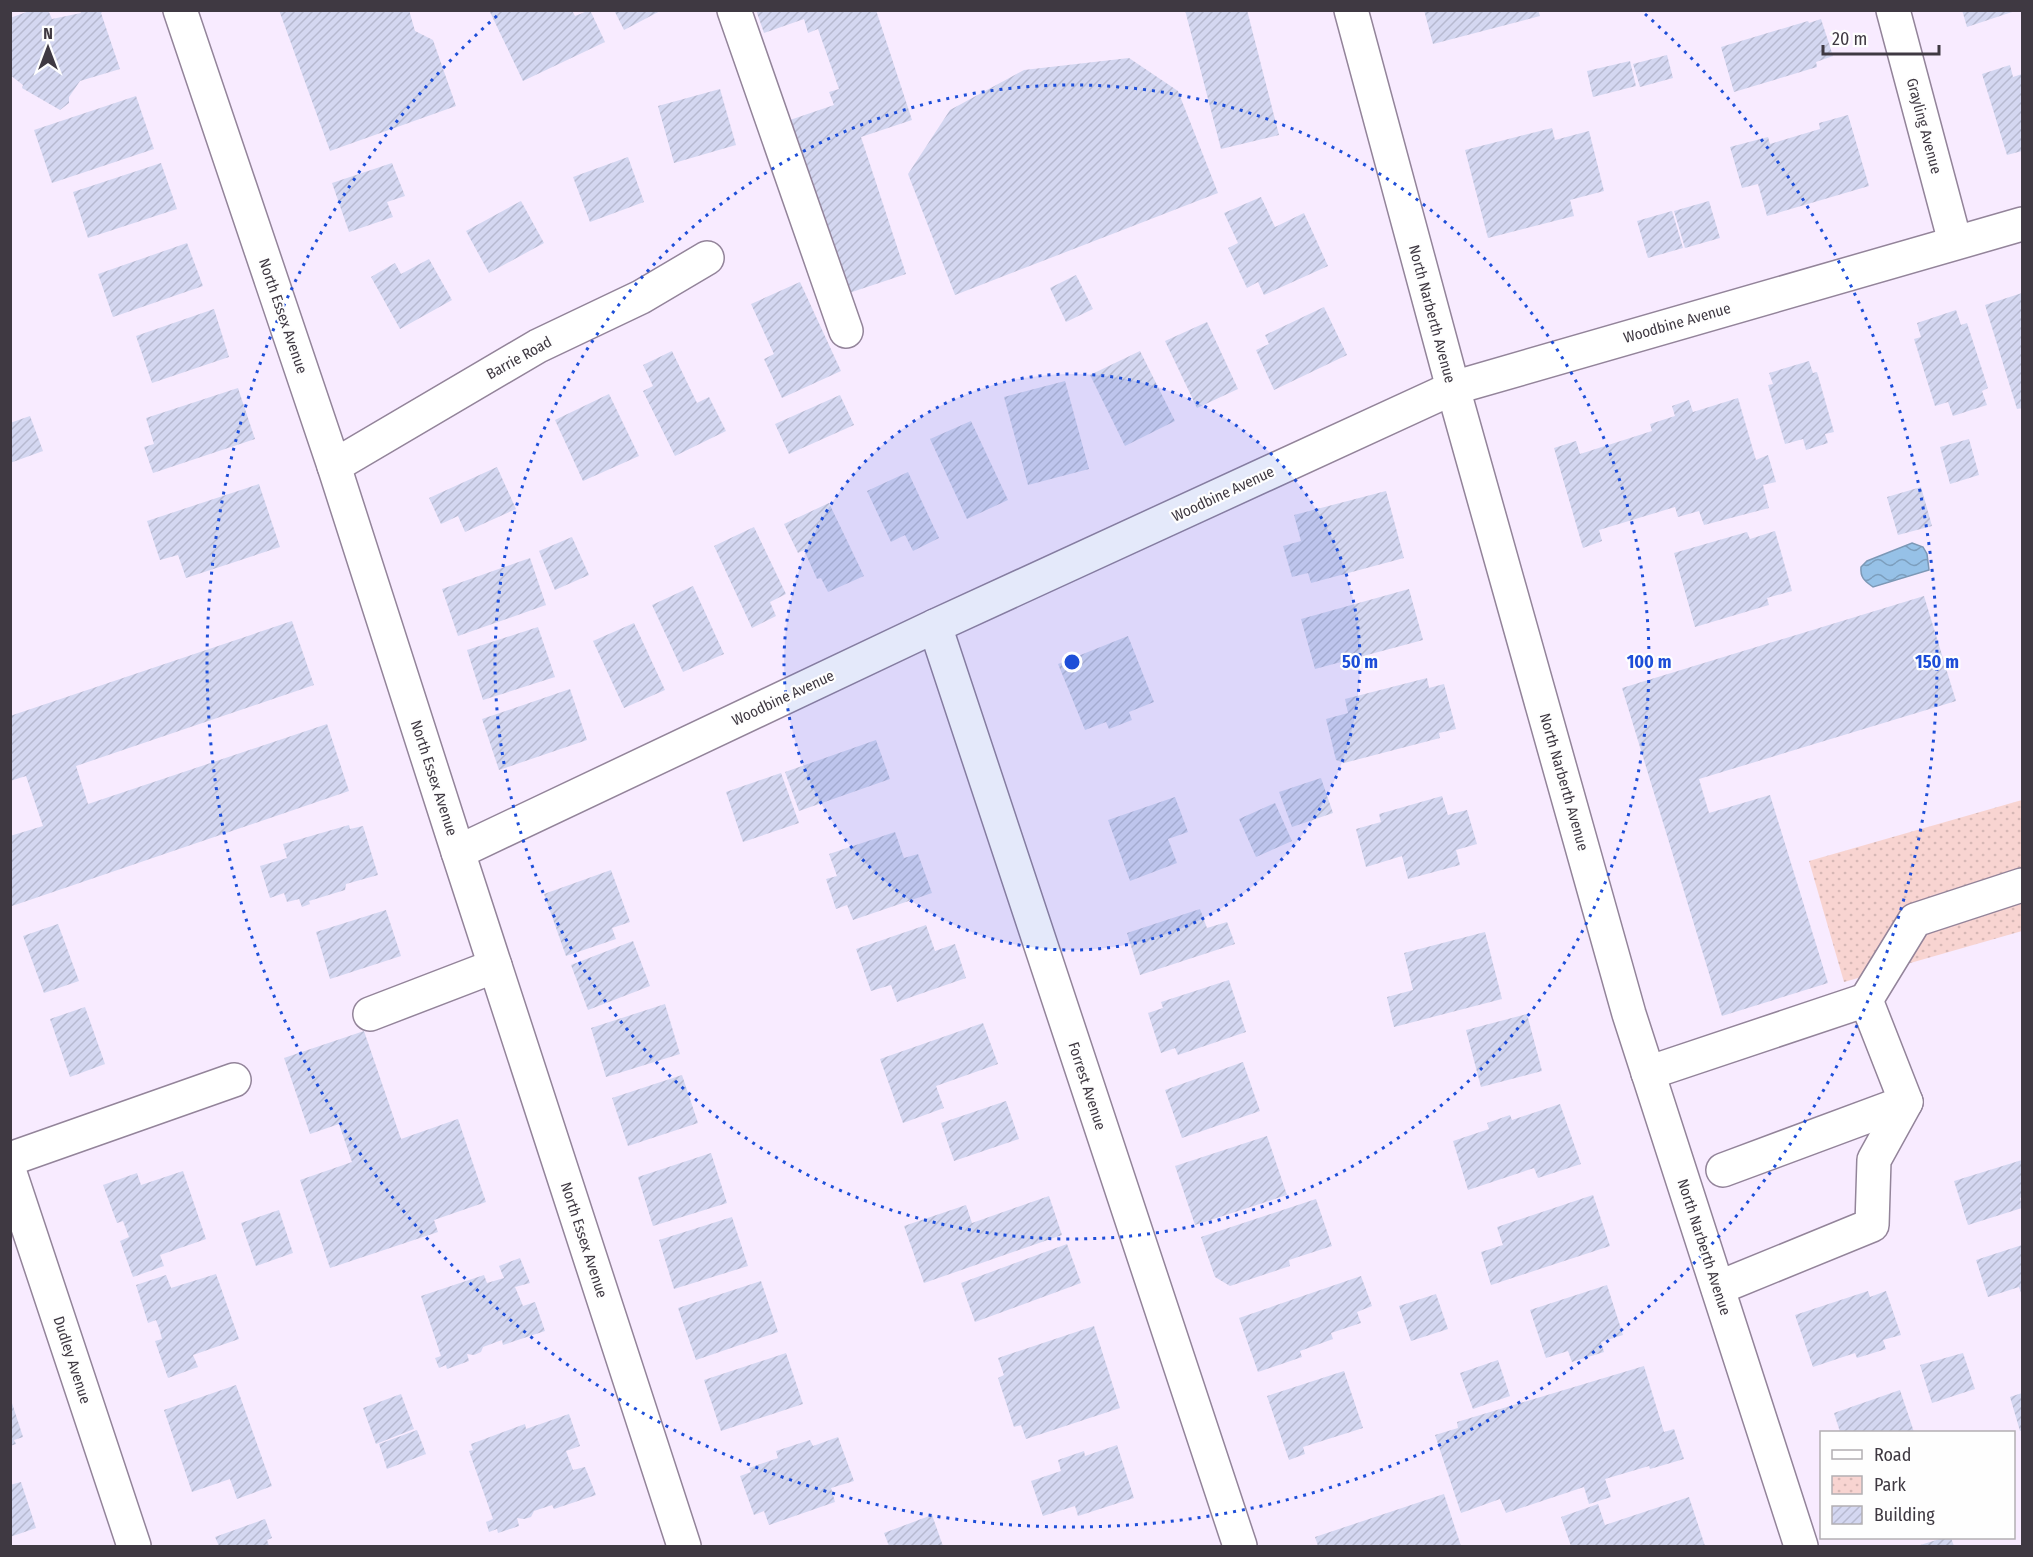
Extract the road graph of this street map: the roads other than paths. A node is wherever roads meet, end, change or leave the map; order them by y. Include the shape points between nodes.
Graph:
1 (180, 10) edge
2 (734, 10) edge
3 (1351, 10) edge
4 (1893, 10) edge
5 (2022, 224) edge
6 (1955, 242) junction
7 (707, 258) dead end
8 (846, 331) dead end
9 (1453, 388) junction
10 (334, 466) junction
11 (934, 626) junction
12 (458, 852) junction
13 (2022, 885) edge
14 (495, 966) junction
15 (1866, 1000) junction
16 (370, 1014) dead end
17 (1648, 1073) junction
18 (234, 1080) dead end
19 (1906, 1102) junction
20 (10, 1159) edge
21 (1723, 1170) dead end
22 (10, 1173) edge
23 (17, 1214) edge
24 (1718, 1288) junction
25 (134, 1546) edge
26 (684, 1546) edge
27 (1240, 1546) edge
28 (1801, 1546) edge

1 - 10 street, North Essex Avenue
2 - 8 street
3 - 9 street, North Narberth Avenue
4 - 6 street, Grayling Avenue
5 - 6 street, Woodbine Avenue
6 - 9 street, Woodbine Avenue
7 - 10 street, Barrie Road via 641,297 538,346
9 - 11 street, Woodbine Avenue
9 - 17 street, North Narberth Avenue
10 - 12 street, North Essex Avenue
11 - 12 street, Woodbine Avenue
11 - 27 street, Forrest Avenue
12 - 14 street, North Essex Avenue
13 - 15 street via 1916,920
14 - 16 street
14 - 26 street, North Essex Avenue
15 - 17 street
15 - 19 street
17 - 24 street, North Narberth Avenue
18 - 20 street
19 - 21 street
19 - 24 street via 1874,1161 1872,1225
22 - 23 street, Dudley Avenue
23 - 25 street, Dudley Avenue
24 - 28 street, North Narberth Avenue

